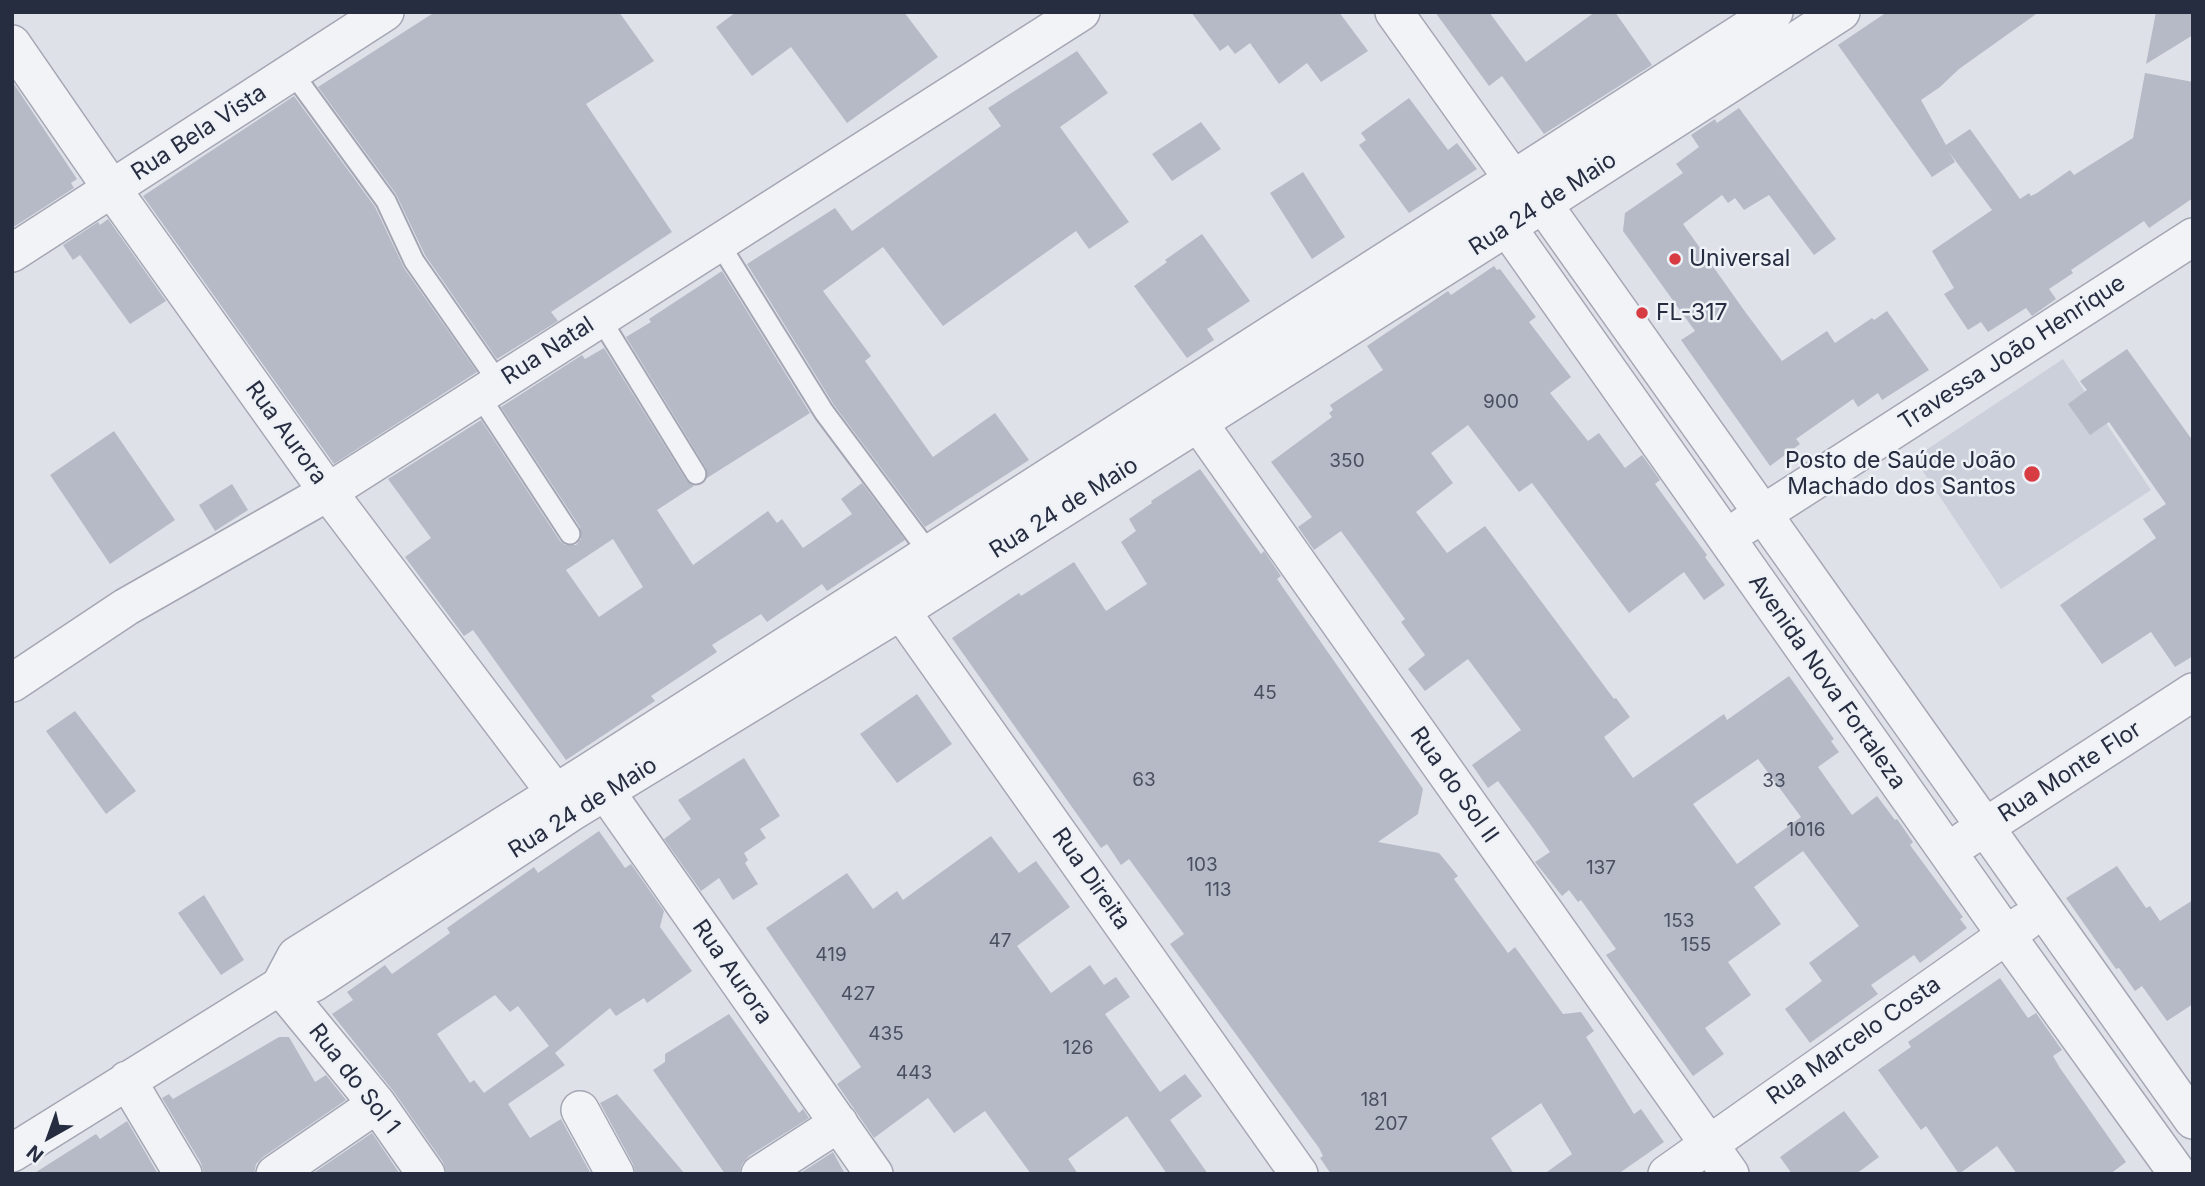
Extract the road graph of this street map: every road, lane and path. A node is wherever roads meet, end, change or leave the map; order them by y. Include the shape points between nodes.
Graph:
1 (385, 12) edge
2 (1081, 12) edge
3 (1394, 12) edge
4 (1774, 12) edge
5 (1841, 12) edge
6 (1728, 42) junction
7 (12, 44) edge
8 (292, 72) junction
9 (1748, 73) junction
10 (1513, 179) junction
11 (112, 189) junction
12 (1544, 204) junction
13 (1507, 227) junction
14 (2193, 236) edge
15 (719, 243) junction
16 (12, 253) edge
17 (600, 318) junction
18 (489, 389) junction
19 (1188, 409) junction
20 (696, 474) dead end
21 (328, 492) junction
22 (1763, 514) junction
23 (570, 534) dead end
24 (1726, 538) junction
25 (930, 554) junction
26 (893, 597) junction
27 (12, 683) edge
28 (2193, 692) edge
29 (597, 782) junction
30 (563, 802) junction
31 (1984, 827) junction
32 (1948, 852) junction
33 (2043, 910) junction
34 (2006, 935) junction
35 (280, 986) junction
36 (127, 1080) junction
37 (377, 1104) junction
38 (580, 1110) dead end
39 (2193, 1119) edge
40 (839, 1124) junction
41 (1708, 1143) junction
42 (12, 1153) edge
43 (2180, 1160) edge
44 (183, 1174) edge
45 (275, 1174) edge
46 (426, 1174) edge
47 (615, 1174) edge
48 (760, 1174) edge
49 (874, 1174) edge
50 (1299, 1174) edge
51 (1667, 1174) edge
52 (1730, 1174) edge

1 - 8 street, Rua Bela Vista
2 - 15 street, Rua Natal
3 - 10 street, Avenida Nova Fortaleza
4 - 6 street, Rua 24 de Maio
5 - 9 street, Rua 24 de Maio
6 - 9 street
6 - 10 street, Rua 24 de Maio
7 - 11 street, Rua Aurora
8 - 11 street, Rua Bela Vista
8 - 18 lane via 386,201 414,261
9 - 12 street, Rua 24 de Maio
10 - 12 street, Avenida Nova Fortaleza
10 - 13 street
10 - 19 street, Rua 24 de Maio
11 - 16 street, Rua Bela Vista
11 - 21 street, Rua Aurora
12 - 13 street, Rua 24 de Maio
12 - 22 street, Avenida Nova Fortaleza
13 - 19 street, Rua 24 de Maio
13 - 24 street, Avenida Nova Fortaleza
14 - 22 street, Travessa João Henrique
15 - 17 street, Rua Natal
15 - 25 lane via 824,412
17 - 18 street, Rua Natal
17 - 20 lane
18 - 21 street, Rua Natal
18 - 23 lane
19 - 25 street, Rua 24 de Maio
19 - 26 street, Rua 24 de Maio
19 - 41 street, Rua do Sol II
21 - 27 street, Rua Natal via 126,607
21 - 30 street, Rua Aurora
22 - 24 street, Travessa João Henrique
22 - 31 street, Avenida Nova Fortaleza
24 - 32 street, Avenida Nova Fortaleza
25 - 26 street, Rua 24 de Maio
26 - 29 street, Rua 24 de Maio
26 - 50 street, Rua Direita
28 - 31 street, Rua Monte Flor
29 - 30 street, Rua 24 de Maio
29 - 40 street, Rua Aurora
30 - 35 street, Rua 24 de Maio via 313,983
31 - 32 street, Rua Monte Flor
31 - 33 street, Avenida Nova Fortaleza
32 - 34 street, Avenida Nova Fortaleza
33 - 34 street, Rua Marcelo Costa
33 - 39 street, Avenida Nova Fortaleza
34 - 41 street, Rua Marcelo Costa
34 - 43 street, Avenida Nova Fortaleza
35 - 36 street, Rua 24 de Maio
35 - 37 street, Rua do Sol 1
36 - 42 street, Rua 24 de Maio
36 - 44 street
37 - 45 street
37 - 46 street, Rua do Sol 1
38 - 47 street
40 - 48 street
40 - 49 street, Rua Aurora
41 - 51 street, Rua Marcelo Costa
41 - 52 street, Rua do Sol II

